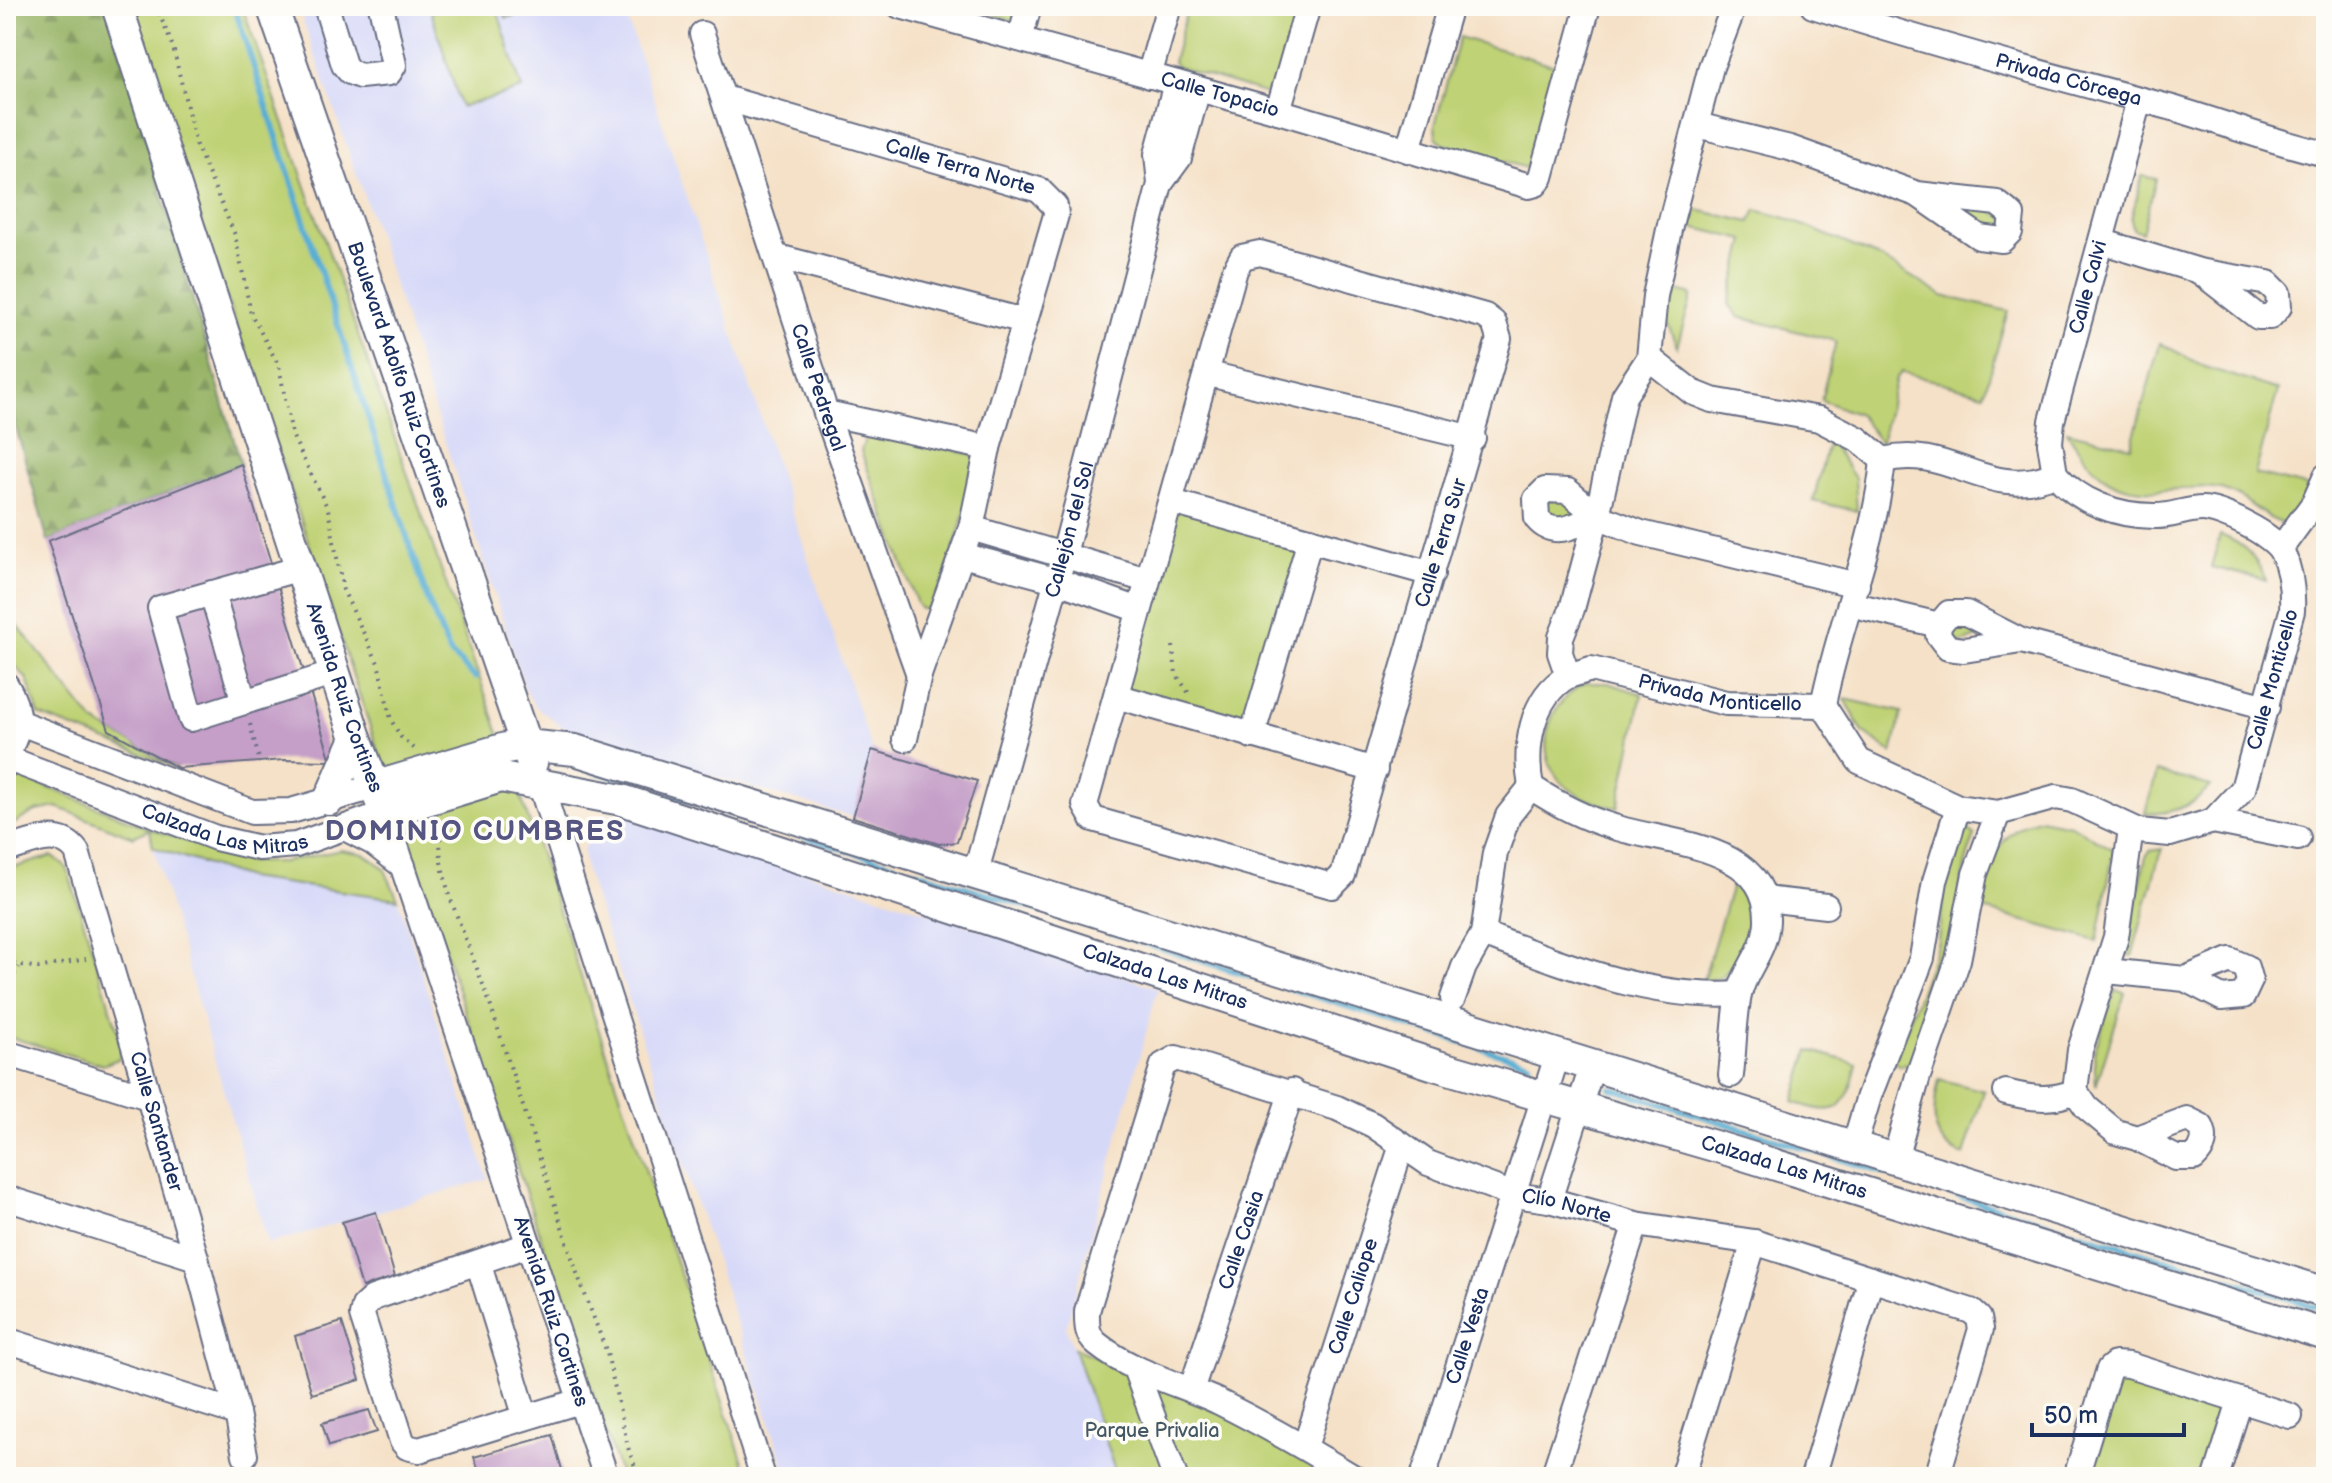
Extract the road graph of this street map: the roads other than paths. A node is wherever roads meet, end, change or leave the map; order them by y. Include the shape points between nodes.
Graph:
1 (117, 6) edge
2 (272, 6) edge
3 (326, 6) edge
4 (381, 6) edge
5 (900, 6) edge
6 (1029, 6) edge
7 (1169, 6) edge
8 (1308, 6) edge
9 (1450, 6) edge
10 (1588, 6) edge
11 (1734, 6) edge
12 (1813, 6) edge
13 (702, 34) dead end
14 (1020, 39) junction
15 (1149, 76) junction
16 (1187, 86) junction
17 (724, 98) junction
18 (2139, 100) junction
19 (1278, 111) junction
20 (1697, 125) junction
21 (1408, 150) junction
22 (2326, 154) edge
23 (1917, 194) dead end
24 (2103, 242) junction
25 (778, 257) junction
26 (2199, 271) dead end
27 (1024, 321) junction
28 (1649, 358) junction
29 (1209, 374) junction
30 (826, 413) junction
31 (1473, 438) junction
32 (988, 448) junction
33 (1883, 460) junction
34 (2055, 474) junction
35 (2326, 476) edge
36 (1172, 502) junction
37 (1597, 516) junction
38 (971, 528) junction
39 (1310, 540) junction
40 (2281, 548) junction
41 (1064, 554) junction
42 (962, 555) junction
43 (301, 568) junction
44 (1432, 574) junction
45 (1055, 580) junction
46 (1147, 580) junction
47 (212, 593) junction
48 (1854, 595) junction
49 (1139, 610) junction
50 (1939, 625) junction
51 (2021, 641) junction
52 (335, 673) junction
53 (919, 675) junction
54 (1568, 676) junction
55 (6, 685) edge
56 (1116, 696) junction
57 (244, 702) junction
58 (1823, 705) junction
59 (2267, 707) junction
60 (18, 722) junction
61 (1252, 736) junction
62 (356, 738) junction
63 (905, 739) dead end
64 (525, 745) junction
65 (6, 757) edge
66 (111, 759) junction
67 (1375, 770) junction
68 (540, 783) junction
69 (1531, 787) junction
70 (99, 793) junction
71 (207, 797) junction
72 (379, 800) junction
73 (319, 803) junction
74 (1977, 810) junction
75 (2213, 821) junction
76 (345, 828) junction
77 (2131, 829) junction
78 (193, 830) junction
79 (2298, 838) dead end
80 (317, 839) junction
81 (6, 850) edge
82 (404, 866) junction
83 (975, 875) junction
84 (1765, 899) junction
85 (1826, 906) dead end
86 (1483, 934) junction
87 (2107, 971) junction
88 (2185, 979) dead end
89 (1739, 994) junction
90 (1453, 998) dead end
91 (6, 1053) edge
92 (1558, 1053) junction
93 (1593, 1064) junction
94 (1731, 1075) dead end
95 (1292, 1091) junction
96 (2075, 1091) junction
97 (2006, 1092) dead end
98 (148, 1097) junction
99 (1546, 1098) junction
100 (1579, 1109) junction
101 (2137, 1138) dead end
102 (1402, 1145) junction
103 (1854, 1146) junction
104 (1895, 1159) junction
105 (1514, 1195) junction
106 (6, 1198) edge
107 (1549, 1200) junction
108 (1636, 1224) junction
109 (1754, 1242) junction
110 (528, 1245) junction
111 (196, 1258) junction
112 (479, 1265) junction
113 (1871, 1279) junction
114 (2326, 1293) edge
115 (2326, 1335) edge
116 (6, 1340) edge
117 (1135, 1368) junction
118 (1191, 1390) junction
119 (580, 1401) junction
120 (2240, 1401) junction
121 (237, 1413) junction
122 (525, 1415) junction
123 (2290, 1416) dead end
124 (1305, 1447) junction
125 (245, 1455) dead end
126 (606, 1477) edge
127 (763, 1477) edge
128 (1175, 1477) edge
129 (1353, 1477) edge
130 (1423, 1477) edge
131 (1553, 1477) edge
132 (1682, 1477) edge
133 (1813, 1477) edge
134 (1937, 1477) edge
135 (2076, 1477) edge
136 (2216, 1477) edge

1 - 43 main road, Avenida Ruiz Cortines
2 - 64 main road, Boulevard Adolfo Ruiz Cortines
3 - 4 street via 344,65 360,76 389,73 394,65
5 - 14 street, Calle Topacio
6 - 14 street
7 - 15 street
8 - 19 street
9 - 21 street
10 - 21 street, Calle Topacio via 1536,184 1514,184
11 - 20 street
12 - 18 street, Privada Córcega
13 - 17 street, Calle Pedregal
14 - 15 street, Calle Topacio
15 - 16 street, Calle Topacio
16 - 19 street, Calle Topacio
16 - 41 street, Callejón del Sol via 1157,154 1160,184
17 - 25 street, Calle Pedregal
17 - 27 street, Calle Terra Norte via 1046,194 1056,215
18 - 22 street, Privada Córcega
18 - 24 street, Calle Calvi
19 - 21 street, Calle Topacio
20 - 23 street via 1790,148
20 - 28 street via 1658,279
24 - 26 street
24 - 34 street, Calle Calvi via 2052,421
25 - 27 street
25 - 30 street, Calle Pedregal
27 - 32 street, Calle Terra Norte
28 - 33 street via 1692,392 1819,419 1858,439
28 - 37 street via 1628,385
29 - 31 street
29 - 31 street, Calle Terra Sur via 1238,261 1260,253 1490,319 1499,339
29 - 36 street, Calle Terra Sur
30 - 32 street
30 - 53 street, Calle Pedregal
31 - 44 street, Calle Terra Sur
32 - 38 street, Calle Terra Norte
33 - 34 street via 1922,456 1999,483 2037,481
33 - 48 street via 1878,506
34 - 40 street via 2069,491 2109,509 2153,516 2204,509 2238,519
35 - 40 street via 2314,503
36 - 39 street
36 - 46 street, Calle Terra Sur
37 - 48 street
37 - 54 street via 1561,637
38 - 41 street
38 - 42 street, Calle Terra Norte
39 - 44 street
39 - 61 street
40 - 59 street, Calle Monticello via 2293,587 2292,611
41 - 45 street, Callejón del Sol
41 - 46 street
42 - 45 street
42 - 53 street, Calle Terra Norte
43 - 47 street
43 - 52 main road, Avenida Ruiz Cortines
44 - 67 street, Calle Terra Sur
45 - 49 street
45 - 83 street, Callejón del Sol
46 - 49 street, Calle Terra Sur
47 - 57 street
47 - 57 street via 160,608 191,719
48 - 50 street
48 - 58 street
49 - 56 street, Calle Terra Sur
50 - 51 street via 1949,613 1960,611
50 - 51 street via 1938,635 1948,648
51 - 59 street
52 - 57 street
52 - 62 main road, Avenida Ruiz Cortines
53 - 63 street, Calle Terra Norte
54 - 58 street, Privada Monticello via 1591,669 1726,703
54 - 69 street via 1551,691 1532,724
55 - 60 street
56 - 61 street
56 - 67 street, Calle Terra Sur via 1086,796 1089,815 1210,853 1337,885
58 - 74 street, Privada Monticello via 1859,761
59 - 75 street, Calle Monticello via 2243,789
60 - 65 street
60 - 66 street, Calzada Las Mitras
61 - 67 street
62 - 72 main road, Avenida Ruiz Cortines
62 - 73 main road
64 - 68 main road
64 - 72 main road, Calzada Las Mitras
64 - 83 main road, Calzada Las Mitras via 575,750
65 - 70 street, Calzada Las Mitras
66 - 70 street
66 - 71 street, Calzada Las Mitras
68 - 72 main road, Calzada Las Mitras via 501,777
68 - 99 main road, Calzada Las Mitras via 622,800
68 - 127 street
69 - 84 street via 1567,811 1734,861 1756,878
69 - 86 street via 1508,816 1495,853
70 - 78 street, Calzada Las Mitras
71 - 73 street, Calzada Las Mitras via 270,814
71 - 78 street
72 - 73 street, Calzada Las Mitras
72 - 76 street, Calzada Las Mitras
72 - 82 street, Avenida Ruiz Cortines
73 - 80 street
74 - 77 street via 2056,797
74 - 103 street via 1935,881 1922,958
74 - 104 street via 1975,874 1958,960
75 - 77 street via 2170,834
75 - 79 street
76 - 80 street, Calzada Las Mitras
76 - 82 street
77 - 87 street
78 - 80 street, Calzada Las Mitras via 267,849
81 - 98 street, Calle Santander via 60,837 77,852
82 - 110 street, Avenida Ruiz Cortines
83 - 92 main road, Calzada Las Mitras
84 - 85 street
84 - 89 street via 1763,941
86 - 89 street via 1643,988
86 - 90 street
87 - 88 street
87 - 96 street via 2080,1050
89 - 94 street
91 - 98 street
92 - 93 main road, Calzada Las Mitras
92 - 99 street, Calle Vesta
93 - 100 street
93 - 103 main road, Calzada Las Mitras
95 - 102 street, Clío Norte via 1373,1125
95 - 117 street, Clío Norte via 1176,1058 1163,1065 1087,1311 1095,1343
95 - 118 street, Calle Casia
96 - 97 street via 2039,1098
96 - 101 street via 2116,1132
98 - 111 street, Calle Santander
99 - 100 main road, Calzada Las Mitras
99 - 105 street, Calle Vesta
100 - 107 street
100 - 115 main road, Calzada Las Mitras
102 - 105 street, Clío Norte via 1428,1163
102 - 124 street, Calle Caliope
103 - 104 main road, Calzada Las Mitras
104 - 114 main road, Calzada Las Mitras
105 - 107 street, Clío Norte
105 - 130 street, Calle Vesta
106 - 111 street
107 - 108 street, Clío Norte
108 - 109 street, Clío Norte
108 - 131 street
109 - 113 street, Clío Norte
109 - 132 street
110 - 112 street
110 - 119 street, Avenida Ruiz Cortines
111 - 121 street, Calle Santander
112 - 122 street
112 - 122 street via 373,1298 362,1315 407,1447 419,1450
113 - 133 street
113 - 134 street, Clío Norte via 1979,1318 1981,1329
116 - 121 street
117 - 118 street
117 - 128 street
118 - 124 street
119 - 122 street
119 - 126 street, Avenida Ruiz Cortines
120 - 123 street
120 - 135 street via 2115,1364 2109,1369
120 - 136 street
121 - 125 street, Calle Santander
124 - 129 street

